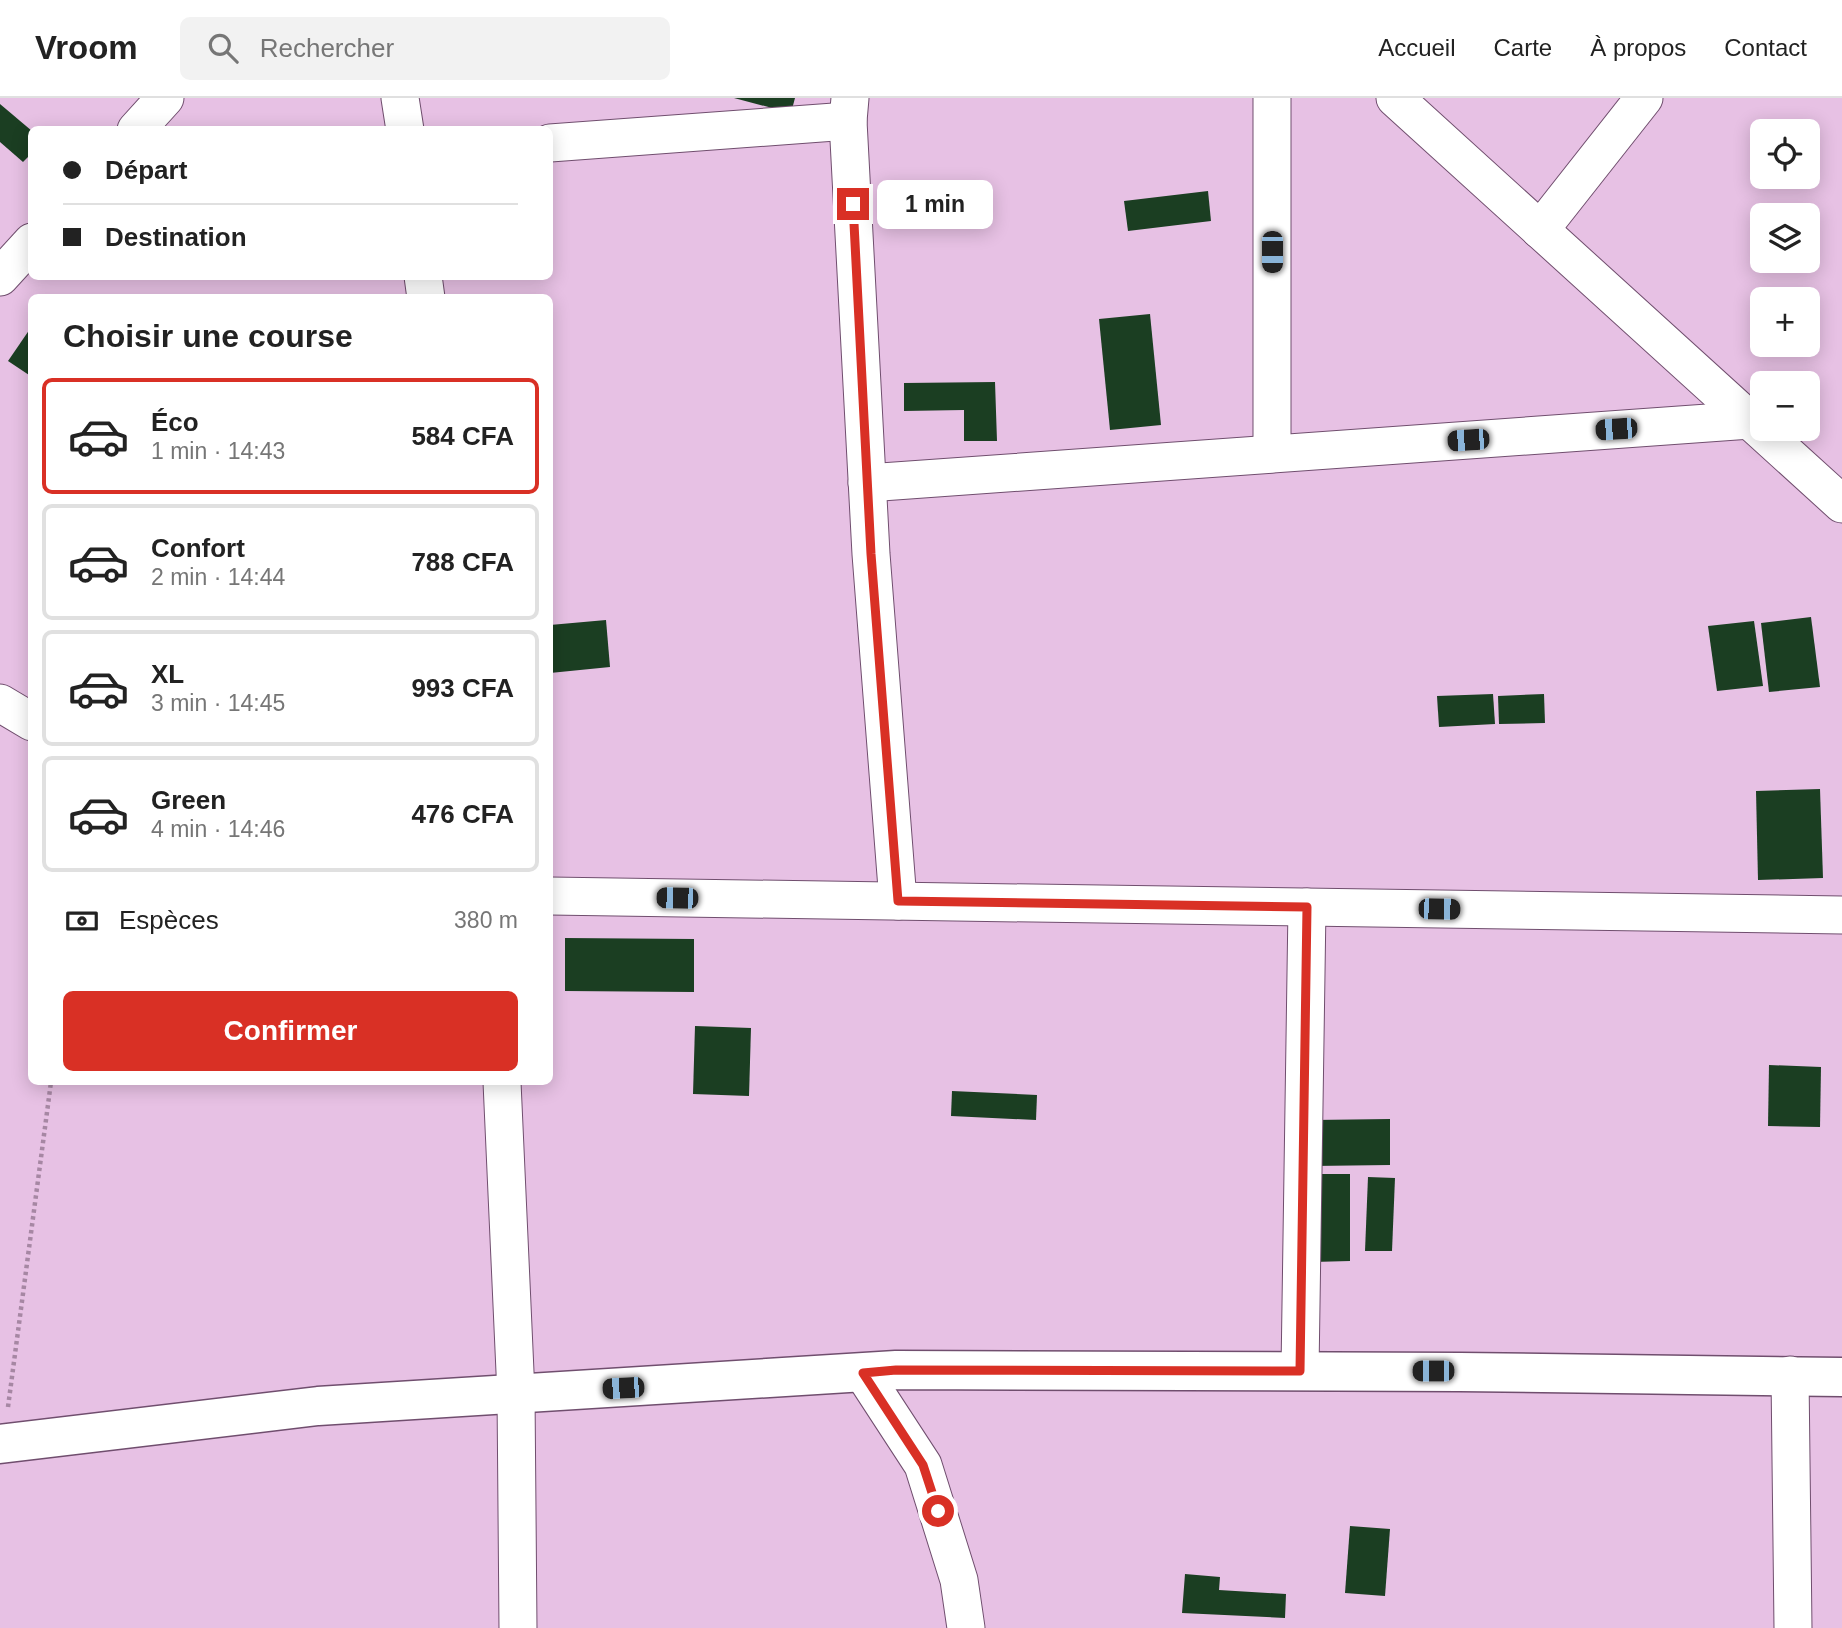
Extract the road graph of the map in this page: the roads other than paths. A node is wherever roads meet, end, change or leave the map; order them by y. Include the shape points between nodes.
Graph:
1 (165, 98) edge
2 (400, 98) edge
3 (1272, 98) edge
4 (1395, 98) edge
5 (1644, 98) edge
6 (849, 109) edge
7 (140, 126) edge
8 (404, 126) edge
9 (553, 143) edge
10 (1540, 230) junction
11 (28, 246) edge
12 (0, 277) edge
13 (1750, 420) joint
14 (1773, 441) edge
15 (1272, 454) junction
16 (867, 483) junction
17 (1842, 504) edge
18 (0, 703) edge
19 (28, 720) edge
20 (553, 896) edge
21 (898, 901) junction
22 (1307, 907) junction
23 (1842, 915) edge
24 (502, 1085) edge
25 (1300, 1371) junction
26 (863, 1373) junction
27 (1790, 1375) junction
28 (1842, 1377) edge
29 (516, 1394) junction
30 (2, 1444) edge
31 (518, 1628) edge
32 (966, 1628) edge
33 (1793, 1628) edge

1 - 7 street
2 - 8 street
3 - 15 street
4 - 10 street
5 - 10 street
6 - 9 street
6 - 16 street
10 - 13 street
11 - 12 street
13 - 15 street
14 - 17 street
15 - 16 street
16 - 21 street
18 - 19 street
20 - 21 street
21 - 22 street
22 - 23 street
22 - 25 street
24 - 29 street
25 - 26 street
25 - 27 street
26 - 29 street
26 - 32 street via 923,1465 959,1580
27 - 28 street
27 - 33 street
29 - 30 street via 318,1406
29 - 31 street

